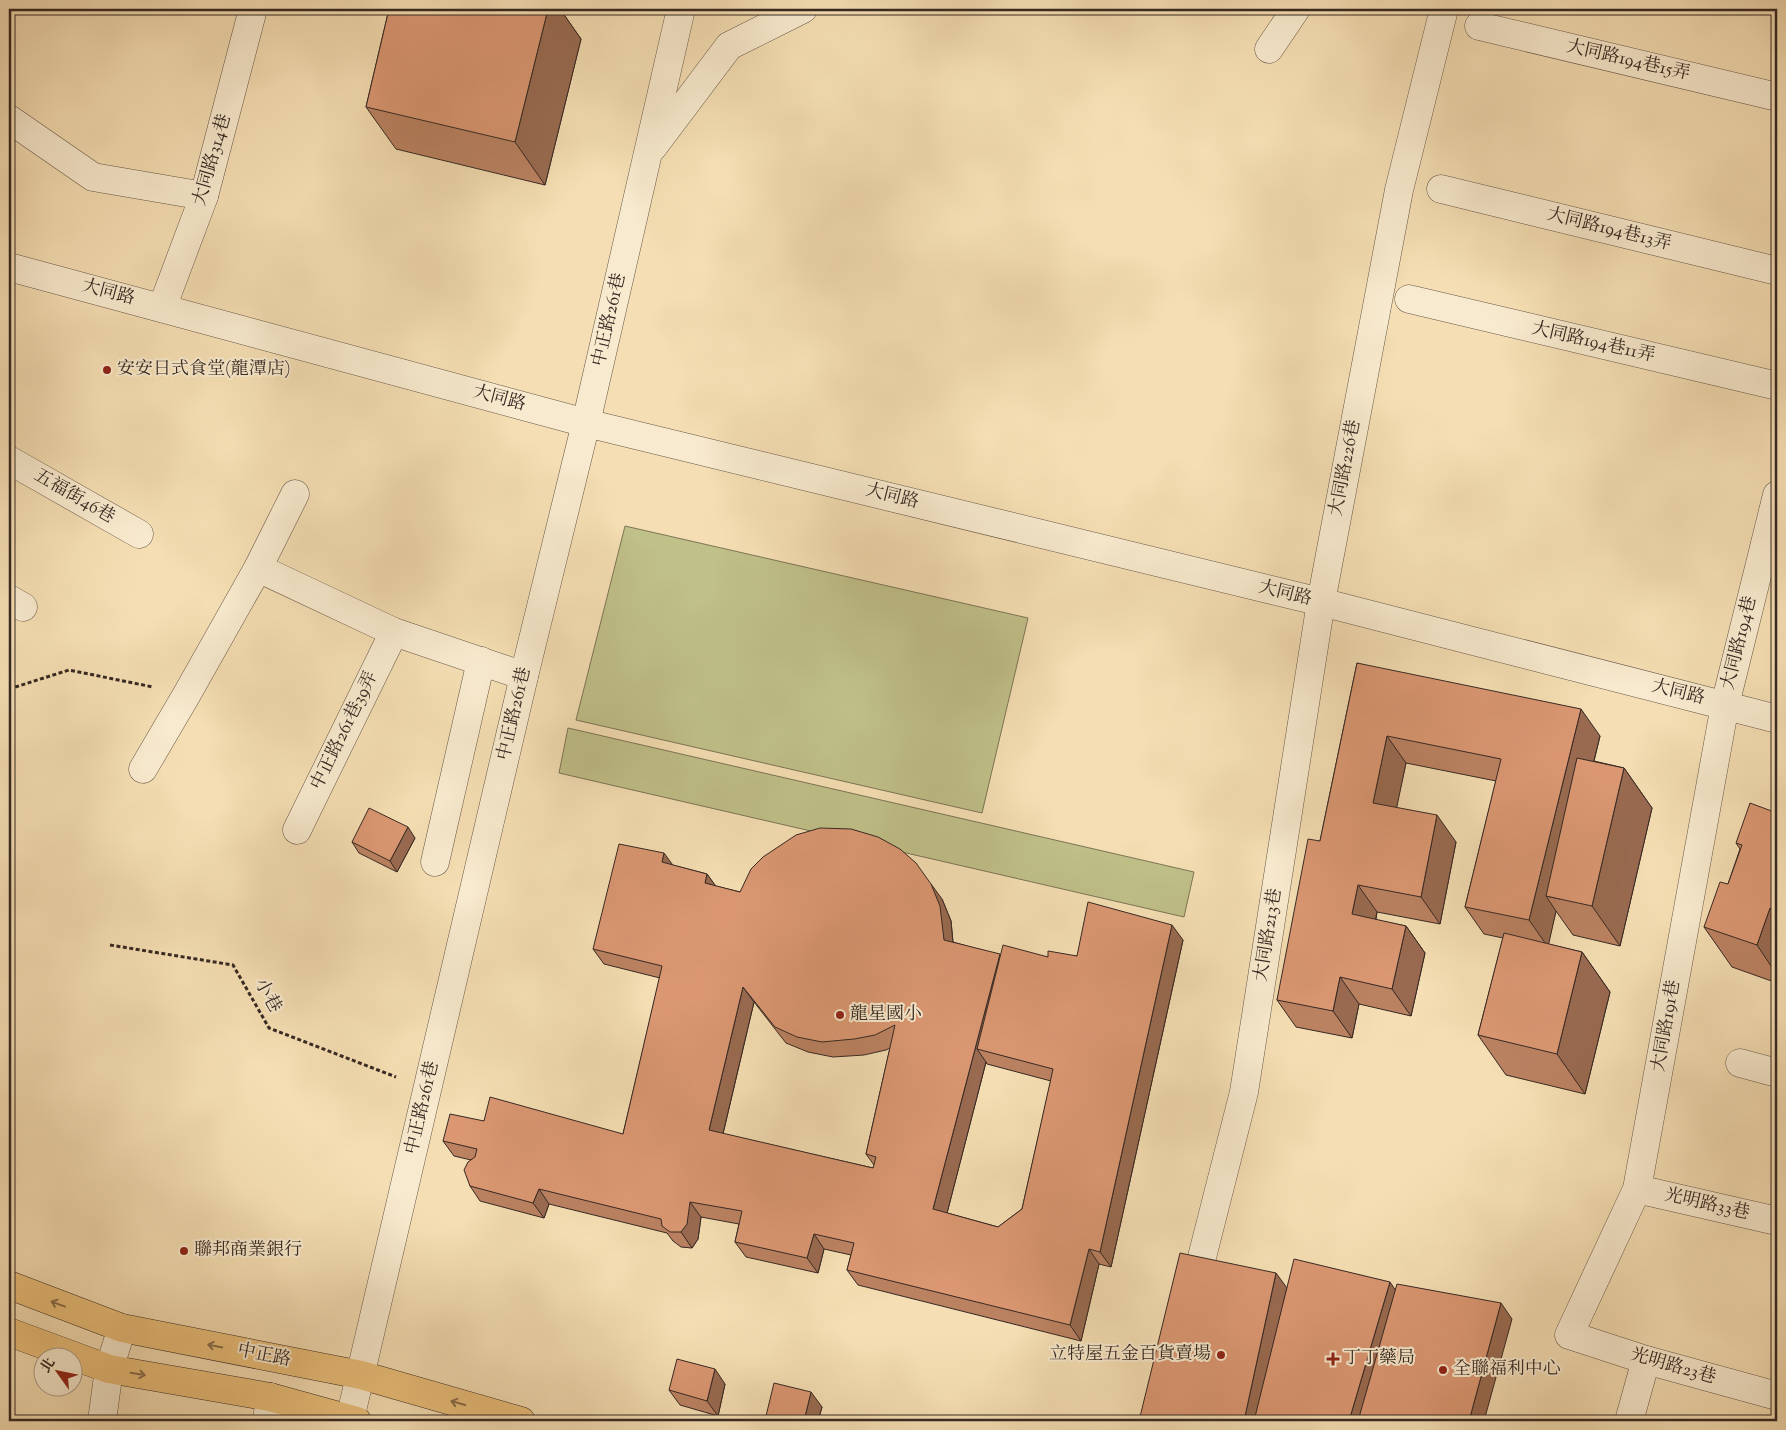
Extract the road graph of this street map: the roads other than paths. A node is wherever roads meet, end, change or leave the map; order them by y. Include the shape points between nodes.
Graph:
1 (253, 9) edge
2 (681, 9) edge
3 (803, 9) edge
4 (1296, 9) edge
5 (1444, 9) edge
6 (1479, 26) dead end
7 (1269, 50) dead end
8 (1777, 97) edge
9 (9, 119) edge
10 (647, 154) junction
11 (1441, 189) dead end
12 (204, 196) junction
13 (9, 267) edge
14 (1777, 271) edge
15 (1409, 299) dead end
16 (162, 308) junction
17 (1777, 386) edge
18 (586, 423) junction
19 (9, 460) edge
20 (295, 494) dead end
21 (1777, 495) edge
22 (1773, 527) edge
23 (139, 534) dead end
24 (258, 568) junction
25 (1321, 602) junction
26 (394, 632) junction
27 (481, 661) junction
28 (524, 676) junction
29 (1725, 705) junction
30 (1777, 719) edge
31 (143, 769) dead end
32 (297, 830) dead end
33 (435, 862) dead end
34 (1740, 1063) dead end
35 (1777, 1073) edge
36 (1637, 1190) junction
37 (1777, 1221) edge
38 (1200, 1264) edge
39 (9, 1285) edge
40 (122, 1328) junction
41 (9, 1332) edge
42 (1569, 1335) joint
43 (1646, 1360) junction
44 (109, 1369) junction
45 (361, 1374) junction
46 (1777, 1396) edge
47 (269, 1409) edge
48 (490, 1417) edge
49 (353, 1420) edge
50 (102, 1421) edge
51 (522, 1421) edge
52 (1629, 1421) edge

1 - 12 street, 大同路314巷
2 - 10 street, 中正路261巷
3 - 10 street via 729,46
4 - 7 street
5 - 25 street, 大同路226巷 via 1399,190
6 - 8 street, 大同路194巷15弄
9 - 12 street via 93,177
10 - 18 street, 中正路261巷
11 - 14 street, 大同路194巷13弄
12 - 16 street, 大同路314巷
13 - 16 street, 大同路
15 - 17 street, 大同路194巷11弄
16 - 18 street, 大同路
18 - 25 street, 大同路
18 - 28 street, 中正路261巷
19 - 23 street, 五福街46巷
20 - 24 street
21 - 22 street, 大同路194巷
22 - 29 street, 大同路194巷
24 - 26 street
24 - 31 street
25 - 29 street, 大同路
25 - 38 street, 大同路213巷 via 1244,1092
26 - 27 street
26 - 32 street, 中正路261巷39弄
27 - 28 street
27 - 33 street
28 - 45 street, 中正路261巷
29 - 30 street, 大同路
29 - 36 street, 大同路191巷
34 - 35 street
36 - 37 street, 光明路33巷
36 - 42 street, 大同路191巷
40 -> 39 main road, 中正路
40 - 44 street
45 -> 40 main road, 中正路
41 - 44 main road
42 - 43 street, 光明路23巷
43 - 46 street, 光明路23巷
43 - 52 street
44 -> 47 main road
44 - 50 street
48 -> 45 main road, 中正路
45 - 49 street, 中正路261巷
47 - 49 main road
48 - 51 main road, 中正路

